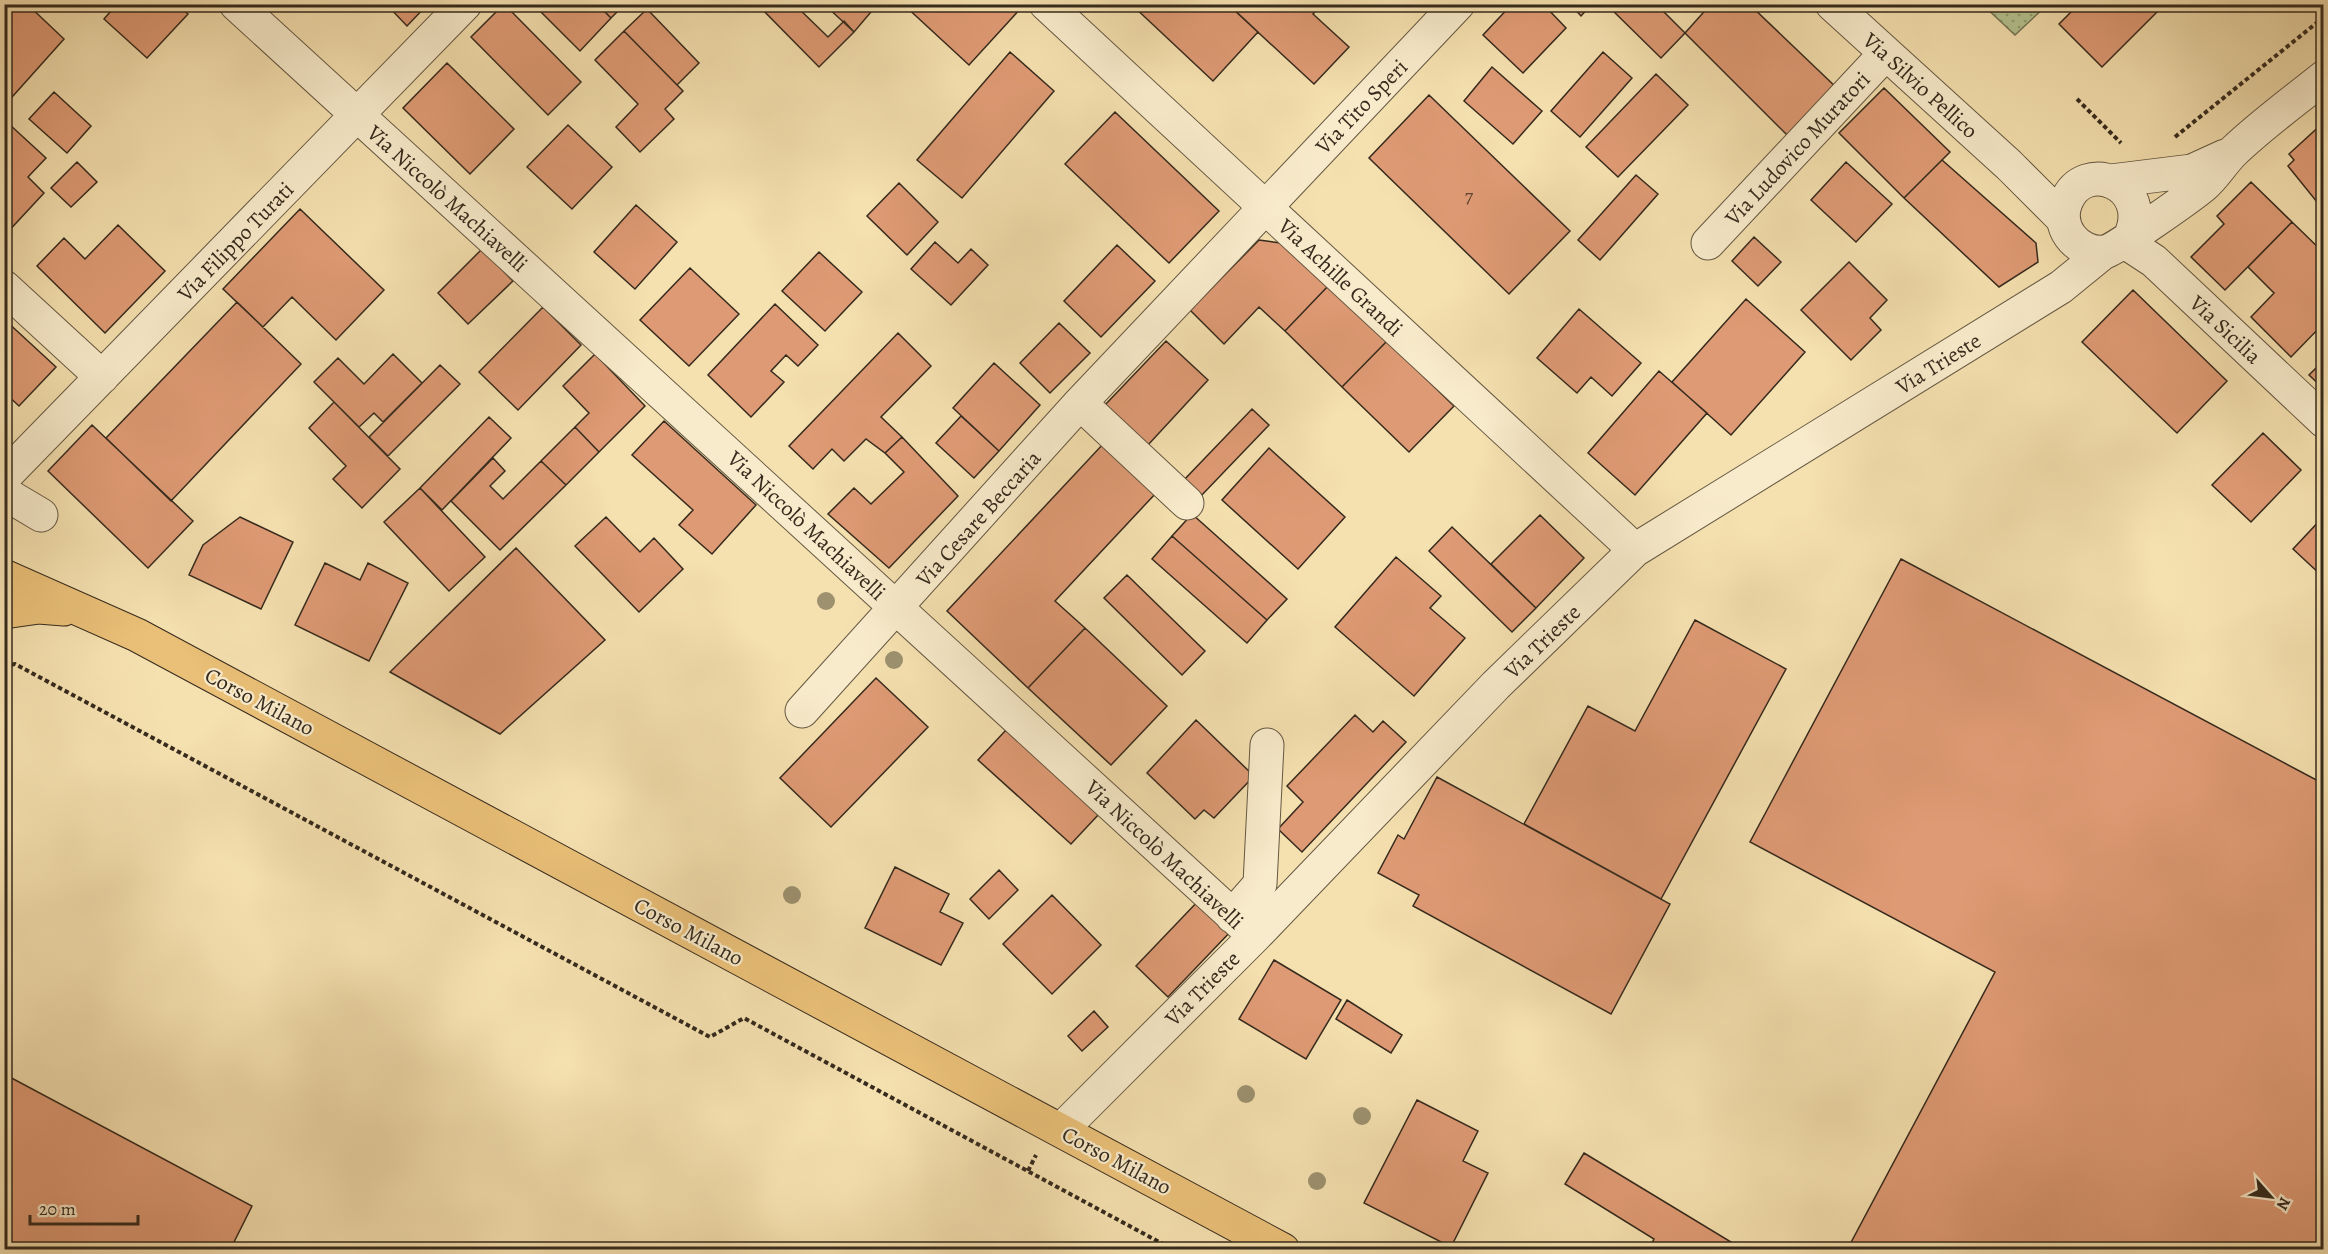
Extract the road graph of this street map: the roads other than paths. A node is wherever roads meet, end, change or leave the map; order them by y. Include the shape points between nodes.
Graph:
1 (236, 4) edge
2 (465, 4) edge
3 (1046, 4) edge
4 (1458, 4) edge
5 (1832, 4) edge
6 (1886, 53) junction
7 (2324, 77) edge
8 (358, 116) junction
9 (2232, 152) junction
10 (2111, 181) junction
11 (2068, 204) junction
12 (1264, 207) junction
13 (1708, 243) dead end
14 (2120, 244) junction
15 (4, 287) edge
16 (102, 377) junction
17 (1080, 403) junction
18 (2324, 421) edge
19 (4, 477) edge
20 (4, 493) edge
21 (1187, 503) dead end
22 (41, 515) dead end
23 (1635, 550) junction
24 (4, 576) edge
25 (897, 608) junction
26 (4, 612) edge
27 (93, 615) junction
28 (802, 711) dead end
29 (1267, 745) dead end
30 (1244, 926) junction
31 (1061, 1131) junction
32 (1283, 1250) edge

1 - 8 street, Via Niccolò Machiavelli
2 - 8 street, Via Filippo Turati
3 - 12 street, Via Achille Grandi
4 - 12 street, Via Tito Speri
5 - 6 street, Via Silvio Pellico
6 - 11 street, Via Silvio Pellico via 2009,165
6 - 13 street, Via Ludovico Muratori
7 - 9 street, Via Trieste
8 - 16 street, Via Filippo Turati
8 - 25 street, Via Niccolò Machiavelli
9 - 10 street, Via Trieste via 2192,171
9 - 14 street, Via Trieste via 2204,185
10 - 11 street via 2089,181
10 - 14 street via 2129,194 2135,211 2135,225
11 - 14 street via 2066,230 2076,244 2092,252
12 - 17 street, Via Cesare Beccaria
12 - 23 street, Via Achille Grandi
14 - 18 street, Via Sicilia via 2154,261
14 - 23 street, Via Trieste via 2061,288
15 - 16 street
16 - 19 street, Via Filippo Turati
17 - 21 street
17 - 25 street, Via Cesare Beccaria
20 - 22 street
23 - 30 street, Via Trieste
24 - 27 main road, Corso Milano
25 - 28 street, Via Cesare Beccaria
25 - 30 street, Via Niccolò Machiavelli
26 - 27 main road, Corso Milano via 39,607
27 - 31 main road, Corso Milano via 147,640
29 - 30 street via 1260,884
30 - 31 street, Via Trieste
31 - 32 main road, Corso Milano

